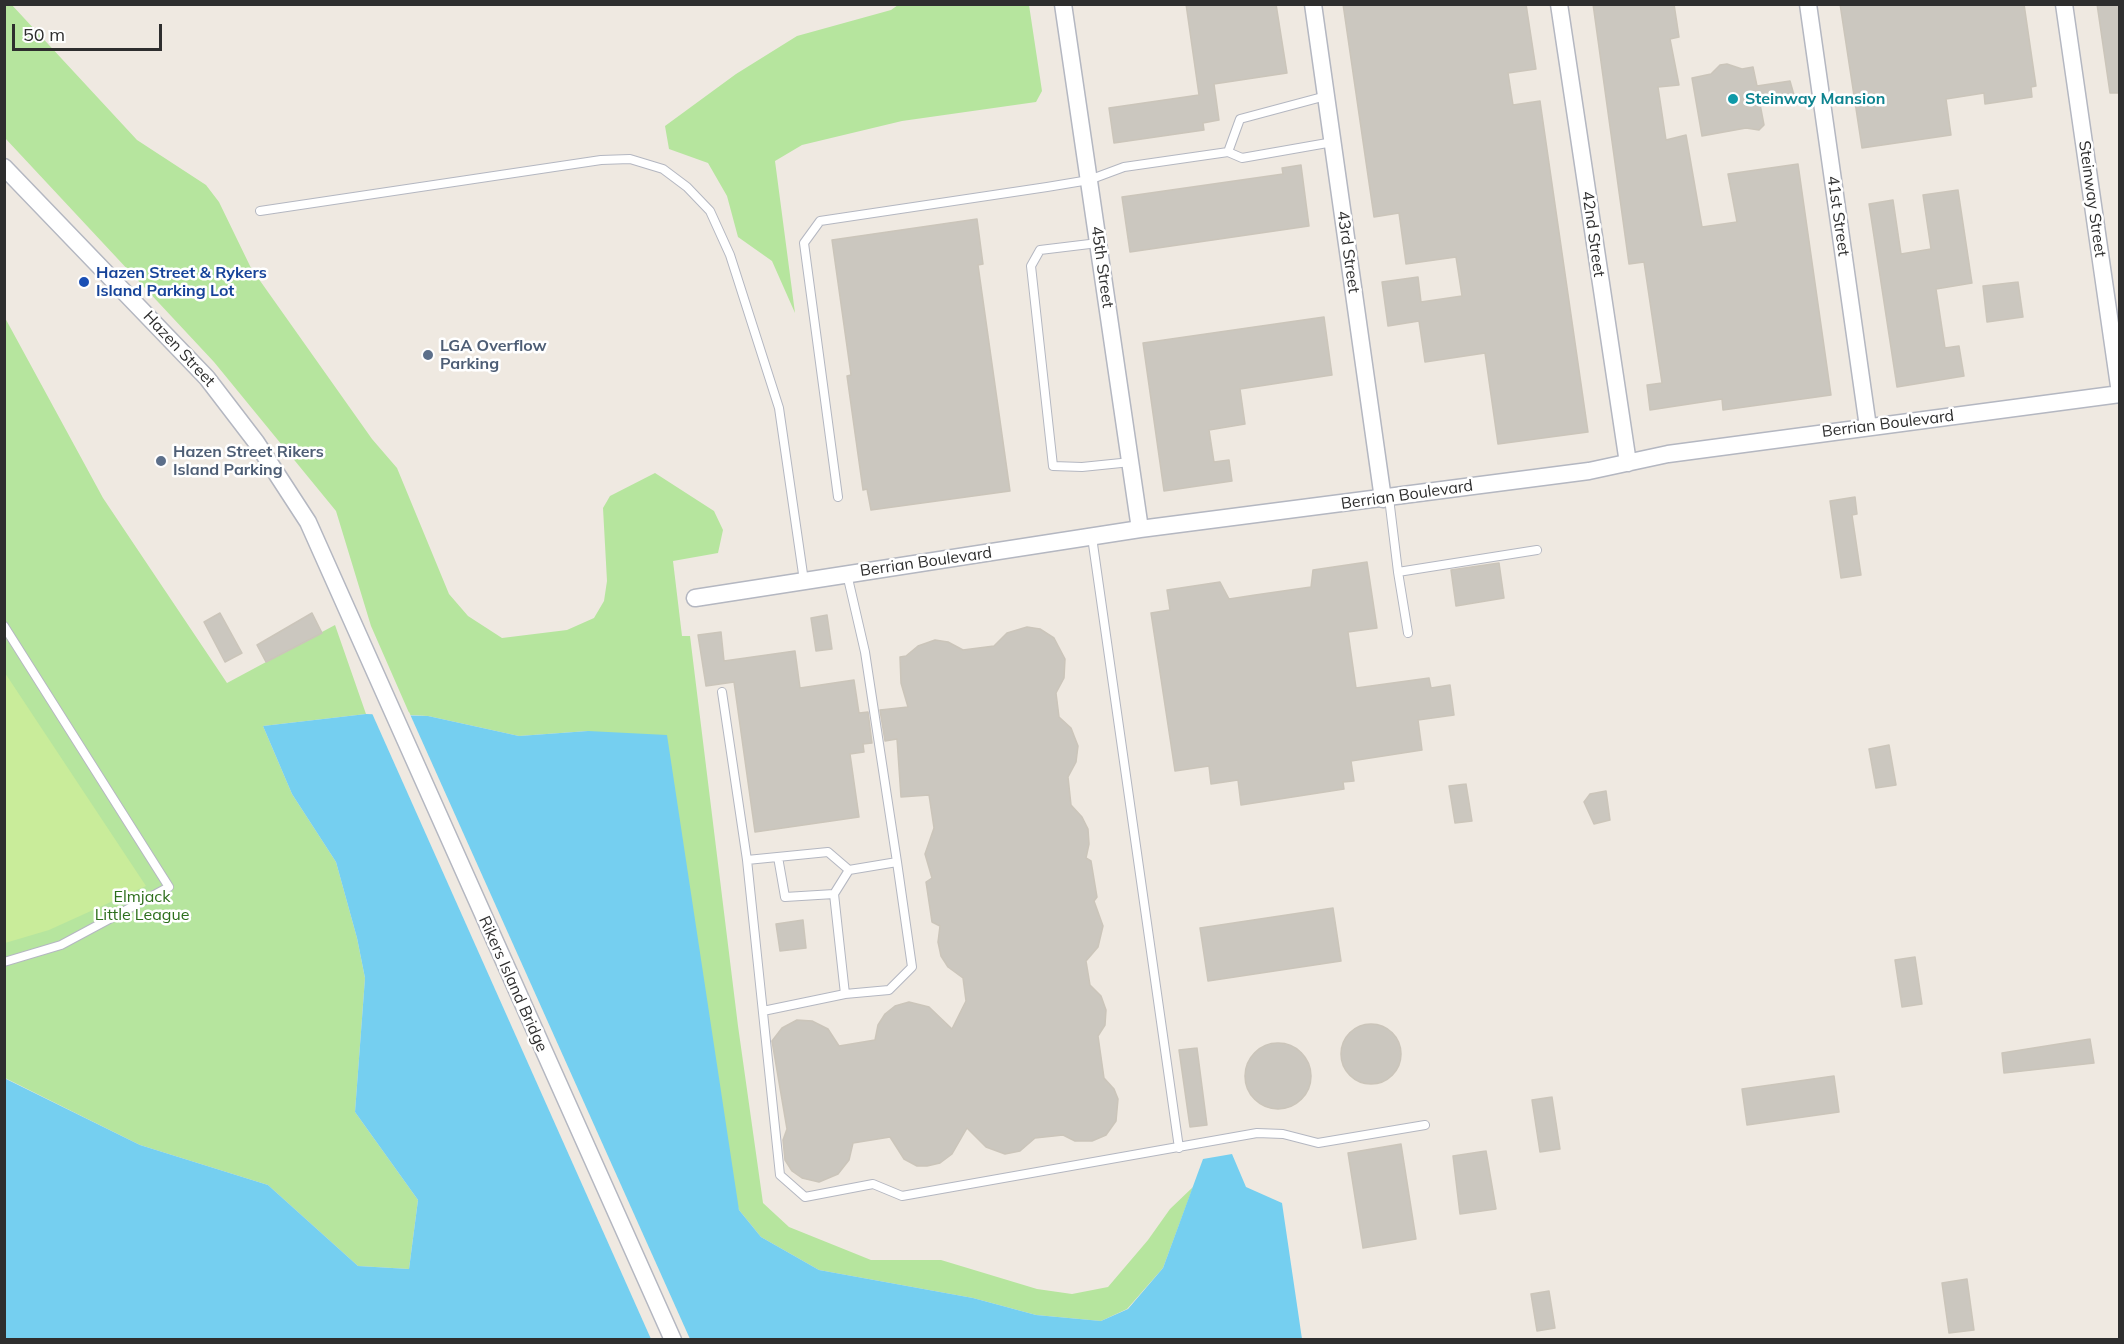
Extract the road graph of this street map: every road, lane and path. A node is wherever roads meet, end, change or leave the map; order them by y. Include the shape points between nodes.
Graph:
1 (1063, 4) edge
2 (1313, 4) edge
3 (1559, 4) edge
4 (1808, 4) edge
5 (2064, 4) edge
6 (1326, 96) junction
7 (1333, 142) junction
8 (1228, 152) junction
9 (4, 167) edge
10 (1089, 180) junction
11 (260, 211) dead end
12 (1098, 243) junction
13 (2120, 393) edge
14 (1868, 427) junction
15 (1131, 462) junction
16 (1628, 463) junction
17 (838, 497) dead end
18 (1386, 498) junction
19 (1140, 530) junction
20 (1092, 537) junction
21 (1537, 550) dead end
22 (1398, 572) junction
23 (846, 573) junction
24 (804, 581) junction
25 (695, 598) dead end
26 (4, 626) edge
27 (354, 628) joint
28 (1408, 633) dead end
29 (722, 692) dead end
30 (778, 857) junction
31 (747, 860) junction
32 (897, 862) junction
33 (849, 870) junction
34 (834, 894) junction
35 (4, 962) edge
36 (845, 994) junction
37 (763, 1011) junction
38 (1425, 1125) dead end
39 (1179, 1148) junction
40 (673, 1340) edge

1 - 10 street, 45th Street
2 - 6 street, 43rd Street
3 - 16 street, 42nd Street
4 - 14 street, 41st Street
5 - 13 street, Steinway Street
6 - 7 street, 43rd Street
6 - 8 lane via 1240,119
7 - 8 lane via 1242,158
7 - 18 street, 43rd Street
8 - 10 lane via 1124,167
9 - 27 street, Hazen Street via 207,378 256,442 308,522
10 - 12 street, 45th Street
10 - 17 lane via 820,221 804,243
11 - 24 lane via 609,159 639,161 669,174 710,211 730,255 779,408
12 - 15 street, 45th Street
12 - 15 lane via 1040,250 1031,266 1053,466
13 - 14 street, Berrian Boulevard
14 - 16 street, Berrian Boulevard
15 - 19 street, 45th Street
16 - 18 street, Berrian Boulevard
18 - 19 street, Berrian Boulevard
18 - 22 lane
19 - 20 street, Berrian Boulevard
20 - 23 street, Berrian Boulevard
20 - 39 lane
21 - 22 lane
22 - 28 lane
23 - 24 street, Berrian Boulevard
23 - 32 lane via 865,652
24 - 25 street, Berrian Boulevard
26 - 35 lane via 169,887 61,945
27 - 40 street, Rikers Island Bridge
29 - 31 lane
30 - 31 lane
30 - 33 lane via 828,852
30 - 34 lane via 785,897
31 - 37 lane
32 - 33 lane
32 - 36 lane via 912,967 889,990
33 - 34 lane
34 - 36 lane
36 - 37 lane
37 - 39 lane via 780,1175 805,1197 873,1184 902,1196
38 - 39 lane via 1318,1143 1283,1134 1257,1133

